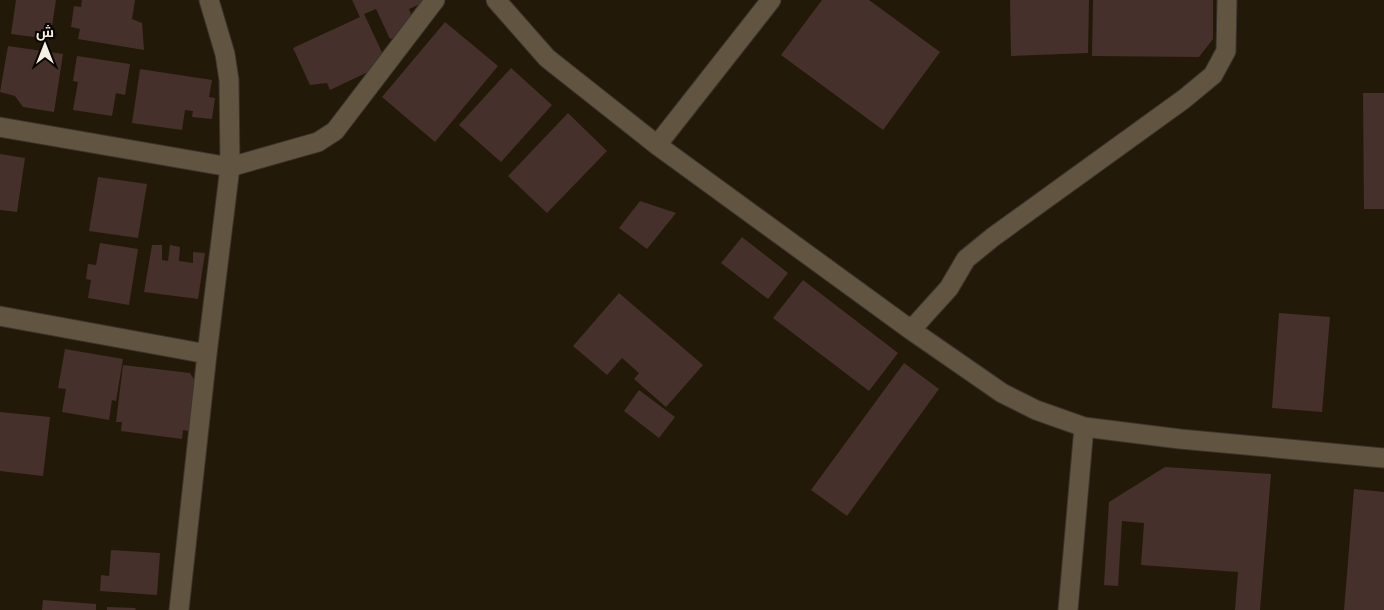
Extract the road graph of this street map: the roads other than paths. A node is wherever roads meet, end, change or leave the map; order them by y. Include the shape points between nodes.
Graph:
1 (209, 0) edge
2 (435, 0) edge
3 (496, 0) edge
4 (771, 0) edge
5 (1227, 0) edge
6 (0, 127) edge
7 (657, 145) junction
8 (230, 168) junction
9 (0, 316) edge
10 (911, 330) junction
11 (207, 354) junction
12 (1084, 427) junction
13 (1384, 458) edge
14 (179, 610) edge
15 (1068, 610) edge

1 - 8 street via 229,80
2 - 8 street via 335,131 318,142
3 - 7 street via 547,58
4 - 7 street
5 - 10 street via 1226,51 1213,75 966,259 949,288
6 - 8 street
7 - 10 street
8 - 11 street
9 - 11 street
10 - 12 street via 1002,393 1036,410
11 - 14 street
12 - 13 street
12 - 15 street

